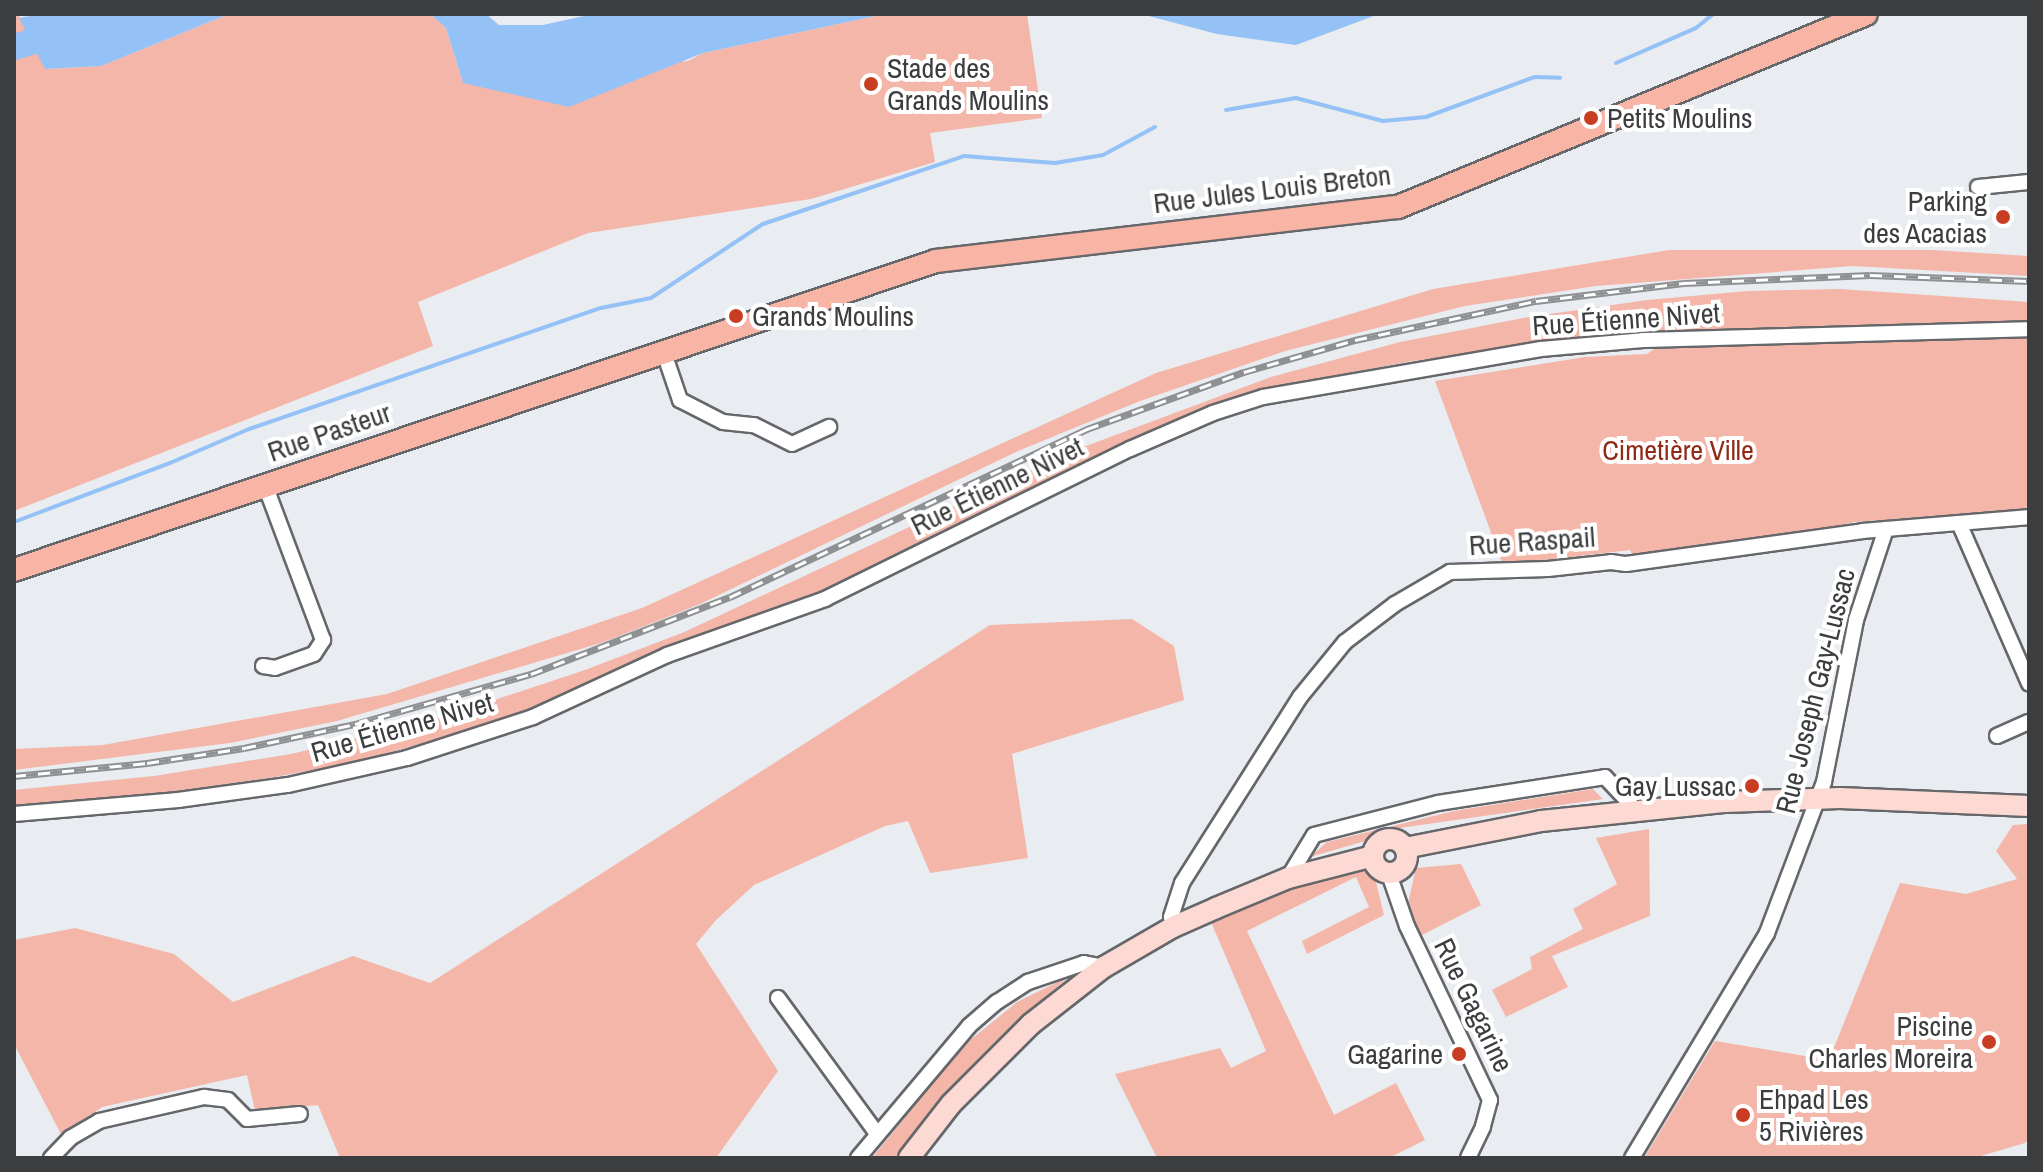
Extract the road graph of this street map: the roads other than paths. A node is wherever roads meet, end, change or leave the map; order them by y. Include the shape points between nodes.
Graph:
1 (1866, 14) edge
2 (2029, 182) edge
3 (1978, 187) dead end
4 (2029, 329) edge
5 (663, 350) junction
6 (829, 427) dead end
7 (265, 485) junction
8 (2029, 517) edge
9 (1959, 523) junction
10 (1886, 529) junction
11 (14, 570) edge
12 (263, 666) dead end
13 (2029, 683) edge
14 (2029, 722) edge
15 (1997, 736) dead end
16 (1819, 798) junction
17 (2029, 806) edge
18 (1635, 809) junction
19 (14, 814) edge
20 (1405, 848) junction
21 (1373, 856) junction
22 (1389, 874) junction
23 (1288, 878) junction
24 (1173, 927) junction
25 (1104, 967) junction
26 (778, 998) dead end
27 (300, 1114) dead end
28 (877, 1134) junction
29 (51, 1158) edge
30 (858, 1158) edge
31 (909, 1158) edge
32 (1468, 1158) edge
33 (1632, 1158) edge

1 - 5 main road, Rue Jules Louis Breton via 1398,207 948,259
2 - 3 street
4 - 19 street, Rue Étienne Nivet via 1643,340 1541,349 1263,397 1130,449 825,599 667,655 533,717 407,758 301,782 178,800
5 - 6 street via 680,400 723,422 754,425 792,444
5 - 7 main road, Rue Pasteur
7 - 11 main road, Rue Pasteur
7 - 12 street via 323,640 314,654 275,668
8 - 9 street, Rue Raspail
9 - 10 street, Rue Raspail
9 - 13 street
10 - 16 street, Rue Joseph Gay-Lussac via 1856,620
10 - 24 street, Rue Raspail via 1626,564 1450,572 1345,642 1300,697 1182,883
14 - 15 street
16 - 17 street
16 - 18 street
16 - 33 street, Rue Joseph Gay-Lussac via 1767,933
18 - 20 street
18 - 23 street via 1605,777 1438,803 1314,835
20 - 21 street via 1398,841 1384,840
20 - 22 street via 1405,865
21 - 22 street via 1379,870
21 - 23 street
22 - 32 street, Rue Gagarine via 1407,926 1490,1100
23 - 24 street
24 - 25 street
25 - 28 street via 1084,963 1028,982 997,1002 969,1026
25 - 31 street via 1031,1024 951,1104
26 - 28 street
27 - 29 street via 247,1119 228,1100 204,1097 99,1121 70,1138
28 - 30 street

